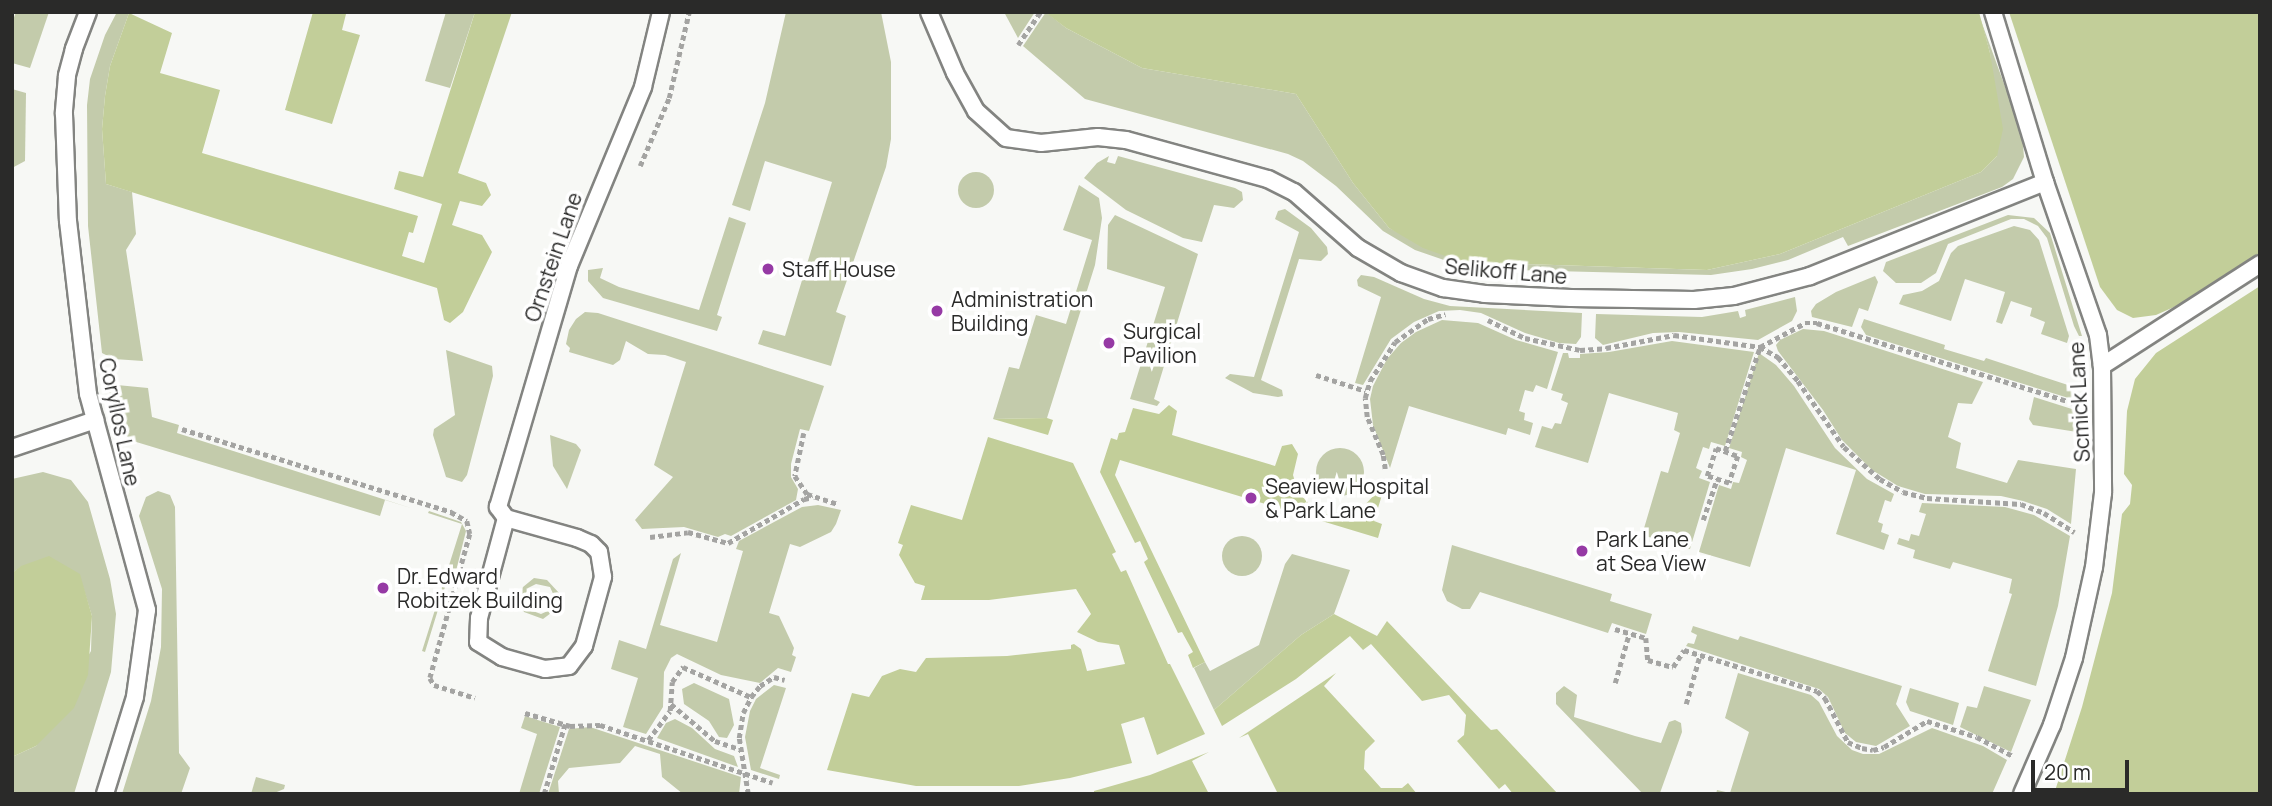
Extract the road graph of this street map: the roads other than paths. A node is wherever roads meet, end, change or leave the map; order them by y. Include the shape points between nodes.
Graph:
1 (88, 12) edge
2 (661, 12) edge
3 (929, 12) edge
4 (1993, 12) edge
5 (2045, 182) junction
6 (2260, 264) edge
7 (2102, 366) junction
8 (95, 420) junction
9 (12, 448) edge
10 (506, 518) junction
11 (105, 794) edge
12 (2022, 794) edge

1 - 8 lane, Coryllos Lane via 74,49 64,114 68,221
2 - 10 lane, Ornstein Lane via 643,87 569,266 498,508
3 - 5 lane, Selikoff Lane via 976,111 1006,138 1041,144 1098,137 1126,140 1268,179 1294,192 1358,248 1401,273 1443,288 1571,298 1734,296 1810,276
4 - 5 lane, Scmick Lane
5 - 7 lane, Scmick Lane via 2098,335
6 - 7 lane
7 - 12 lane, Scmick Lane via 2103,494 2094,567 2074,658
8 - 9 lane
8 - 11 lane, Coryllos Lane via 147,610 135,697
10 - 10 lane, Ornstein Lane via 479,618 478,642 502,657 545,669 569,666 584,646 603,577 599,552 577,538

